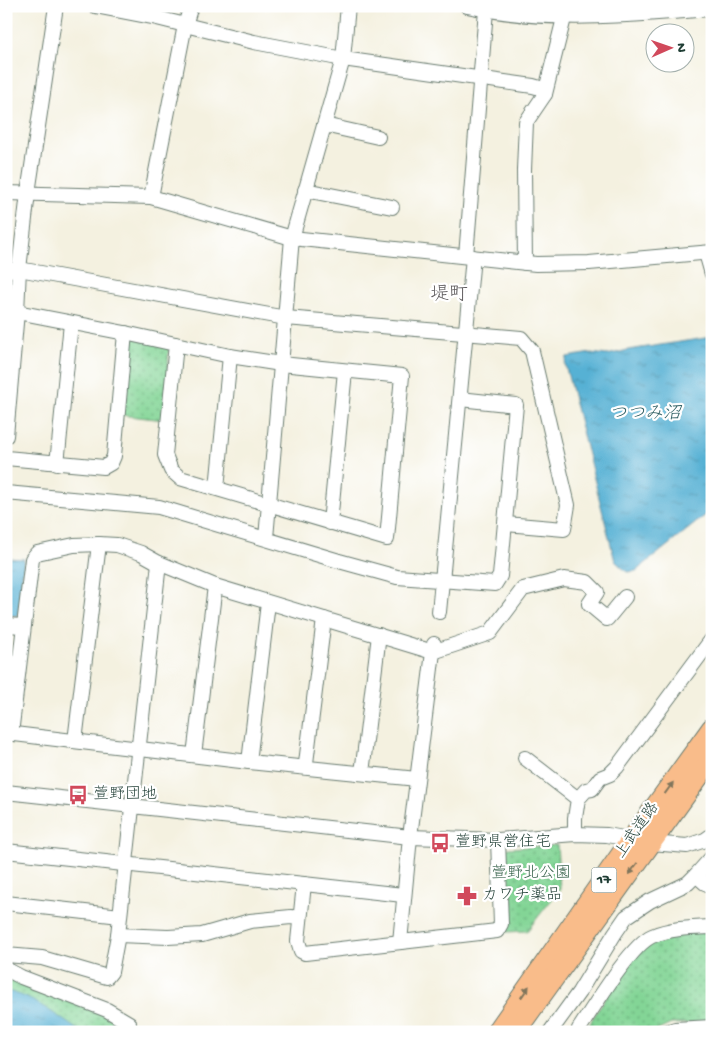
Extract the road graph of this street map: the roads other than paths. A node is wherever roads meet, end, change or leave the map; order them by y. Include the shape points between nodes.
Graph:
1 (56, 6) edge
2 (95, 6) edge
3 (191, 6) edge
4 (348, 6) edge
5 (467, 6) edge
6 (694, 8) edge
7 (712, 9) edge
8 (486, 10) junction
9 (565, 12) edge
10 (185, 25) junction
11 (343, 58) junction
12 (479, 77) junction
13 (545, 94) junction
14 (324, 125) junction
15 (378, 137) dead end
16 (305, 190) junction
17 (28, 192) junction
18 (6, 193) edge
19 (151, 197) junction
20 (392, 207) dead end
21 (292, 238) junction
22 (709, 253) edge
23 (469, 257) junction
24 (525, 263) junction
25 (13, 269) edge
26 (712, 274) edge
27 (12, 313) edge
28 (286, 318) junction
29 (71, 322) junction
30 (466, 332) junction
31 (125, 333) junction
32 (176, 344) junction
33 (230, 356) junction
34 (281, 364) junction
35 (346, 371) junction
36 (460, 399) junction
37 (6, 436) edge
38 (6, 458) edge
39 (58, 464) junction
40 (217, 488) junction
41 (6, 493) edge
42 (269, 505) junction
43 (330, 523) junction
44 (506, 524) junction
45 (266, 538) junction
46 (99, 544) junction
47 (159, 563) junction
48 (442, 581) junction
49 (215, 586) junction
50 (625, 597) dead end
51 (268, 603) junction
52 (440, 612) dead end
53 (324, 619) junction
54 (6, 625) edge
55 (23, 626) junction
56 (379, 635) junction
57 (712, 639) edge
58 (434, 648) junction
59 (712, 728) edge
60 (9, 734) edge
61 (75, 741) junction
62 (139, 749) junction
63 (194, 755) junction
64 (524, 758) dead end
65 (712, 758) edge
66 (250, 762) junction
67 (306, 763) dead end
68 (362, 773) junction
69 (417, 778) junction
70 (6, 792) edge
71 (578, 799) junction
72 (132, 805) junction
73 (575, 834) junction
74 (712, 835) edge
75 (410, 837) junction
76 (632, 839) junction
77 (498, 840) junction
78 (651, 843) junction
79 (695, 845) junction
80 (6, 851) edge
81 (709, 860) edge
82 (125, 864) junction
83 (696, 875) junction
84 (304, 884) junction
85 (712, 886) edge
86 (403, 895) junction
87 (6, 903) edge
88 (120, 916) junction
89 (300, 918) junction
90 (712, 927) edge
91 (118, 935) junction
92 (400, 942) junction
93 (6, 955) edge
94 (6, 969) edge
95 (712, 1027) edge
96 (129, 1032) edge
97 (497, 1032) edge
98 (515, 1032) edge
99 (550, 1032) edge
100 (579, 1032) edge
101 (666, 1032) edge

1 - 17 street
2 - 10 street
3 - 10 street
4 - 11 street
5 - 8 street
6 - 7 street
6 - 9 street via 615,17
8 - 9 street
8 - 12 street
9 - 13 street
10 - 11 street via 254,42
10 - 19 street
11 - 12 street
11 - 14 street
12 - 13 street via 533,86
12 - 23 street
13 - 24 street via 526,122
14 - 15 street
14 - 16 street
16 - 20 street
16 - 21 street
17 - 18 street
17 - 19 street
17 - 25 street
19 - 21 street
21 - 23 street
21 - 28 street
22 - 24 street via 589,263
22 - 26 street
23 - 24 street
23 - 30 street
25 - 27 street
25 - 28 street
27 - 29 street
27 - 37 street
28 - 30 street
28 - 34 street
29 - 31 street
29 - 39 street
30 - 36 street
30 - 44 street via 521,338 532,351 568,505 564,529
31 - 32 street
31 - 39 street via 111,463 104,467
32 - 33 street
32 - 40 street via 165,455 171,470 180,478
33 - 34 street
33 - 40 street
34 - 35 street
34 - 42 street
35 - 43 street
35 - 43 street via 402,376 387,539
36 - 44 street via 516,405
36 - 48 street
38 - 39 street
40 - 42 street
41 - 45 street via 159,508
42 - 43 street
42 - 45 street
44 - 48 street via 500,576 495,584
45 - 48 street via 397,577
46 - 47 street via 117,545
46 - 55 street via 74,545 37,553 32,558
46 - 61 street
47 - 49 street
47 - 62 street
48 - 52 street
49 - 51 street
49 - 63 street
50 - 58 street via 607,619 589,604 597,592 587,582 564,579 523,589 490,633
51 - 53 street
51 - 66 street
53 - 56 street
53 - 67 street
54 - 55 street
55 - 60 street
56 - 58 street
56 - 68 street
57 - 71 street via 617,767
58 - 69 street
76 -> 59 highway, 上武道路 / 17
60 - 61 street
61 - 62 street
62 - 63 street
62 - 72 street
63 - 66 street
64 - 71 street
65 - 78 highway, 上武道路 / 17
66 - 68 street
68 - 69 street
69 - 75 street
70 - 72 street
71 - 73 street
72 - 75 street
72 - 82 street
73 - 76 street
73 - 77 street
74 - 79 street
75 - 77 street
75 - 86 street
76 - 78 street
97 -> 76 highway, 上武道路 / 17
77 - 92 street via 501,924 496,930
78 - 79 street
78 -> 98 highway, 上武道路 / 17
79 - 81 street
80 - 82 street
81 - 83 street
82 - 84 street
82 - 88 street
83 - 85 street
83 - 99 street via 688,883 626,917
84 - 86 street
84 - 89 street
86 - 92 street
87 - 88 street
88 - 91 street
89 - 91 street via 250,921 202,935
89 - 92 street via 298,941 305,953
90 - 100 street via 674,928 649,937 626,959
91 - 93 street via 111,972 107,977 42,958
94 - 96 street via 108,1010 129,1023
95 - 101 street

